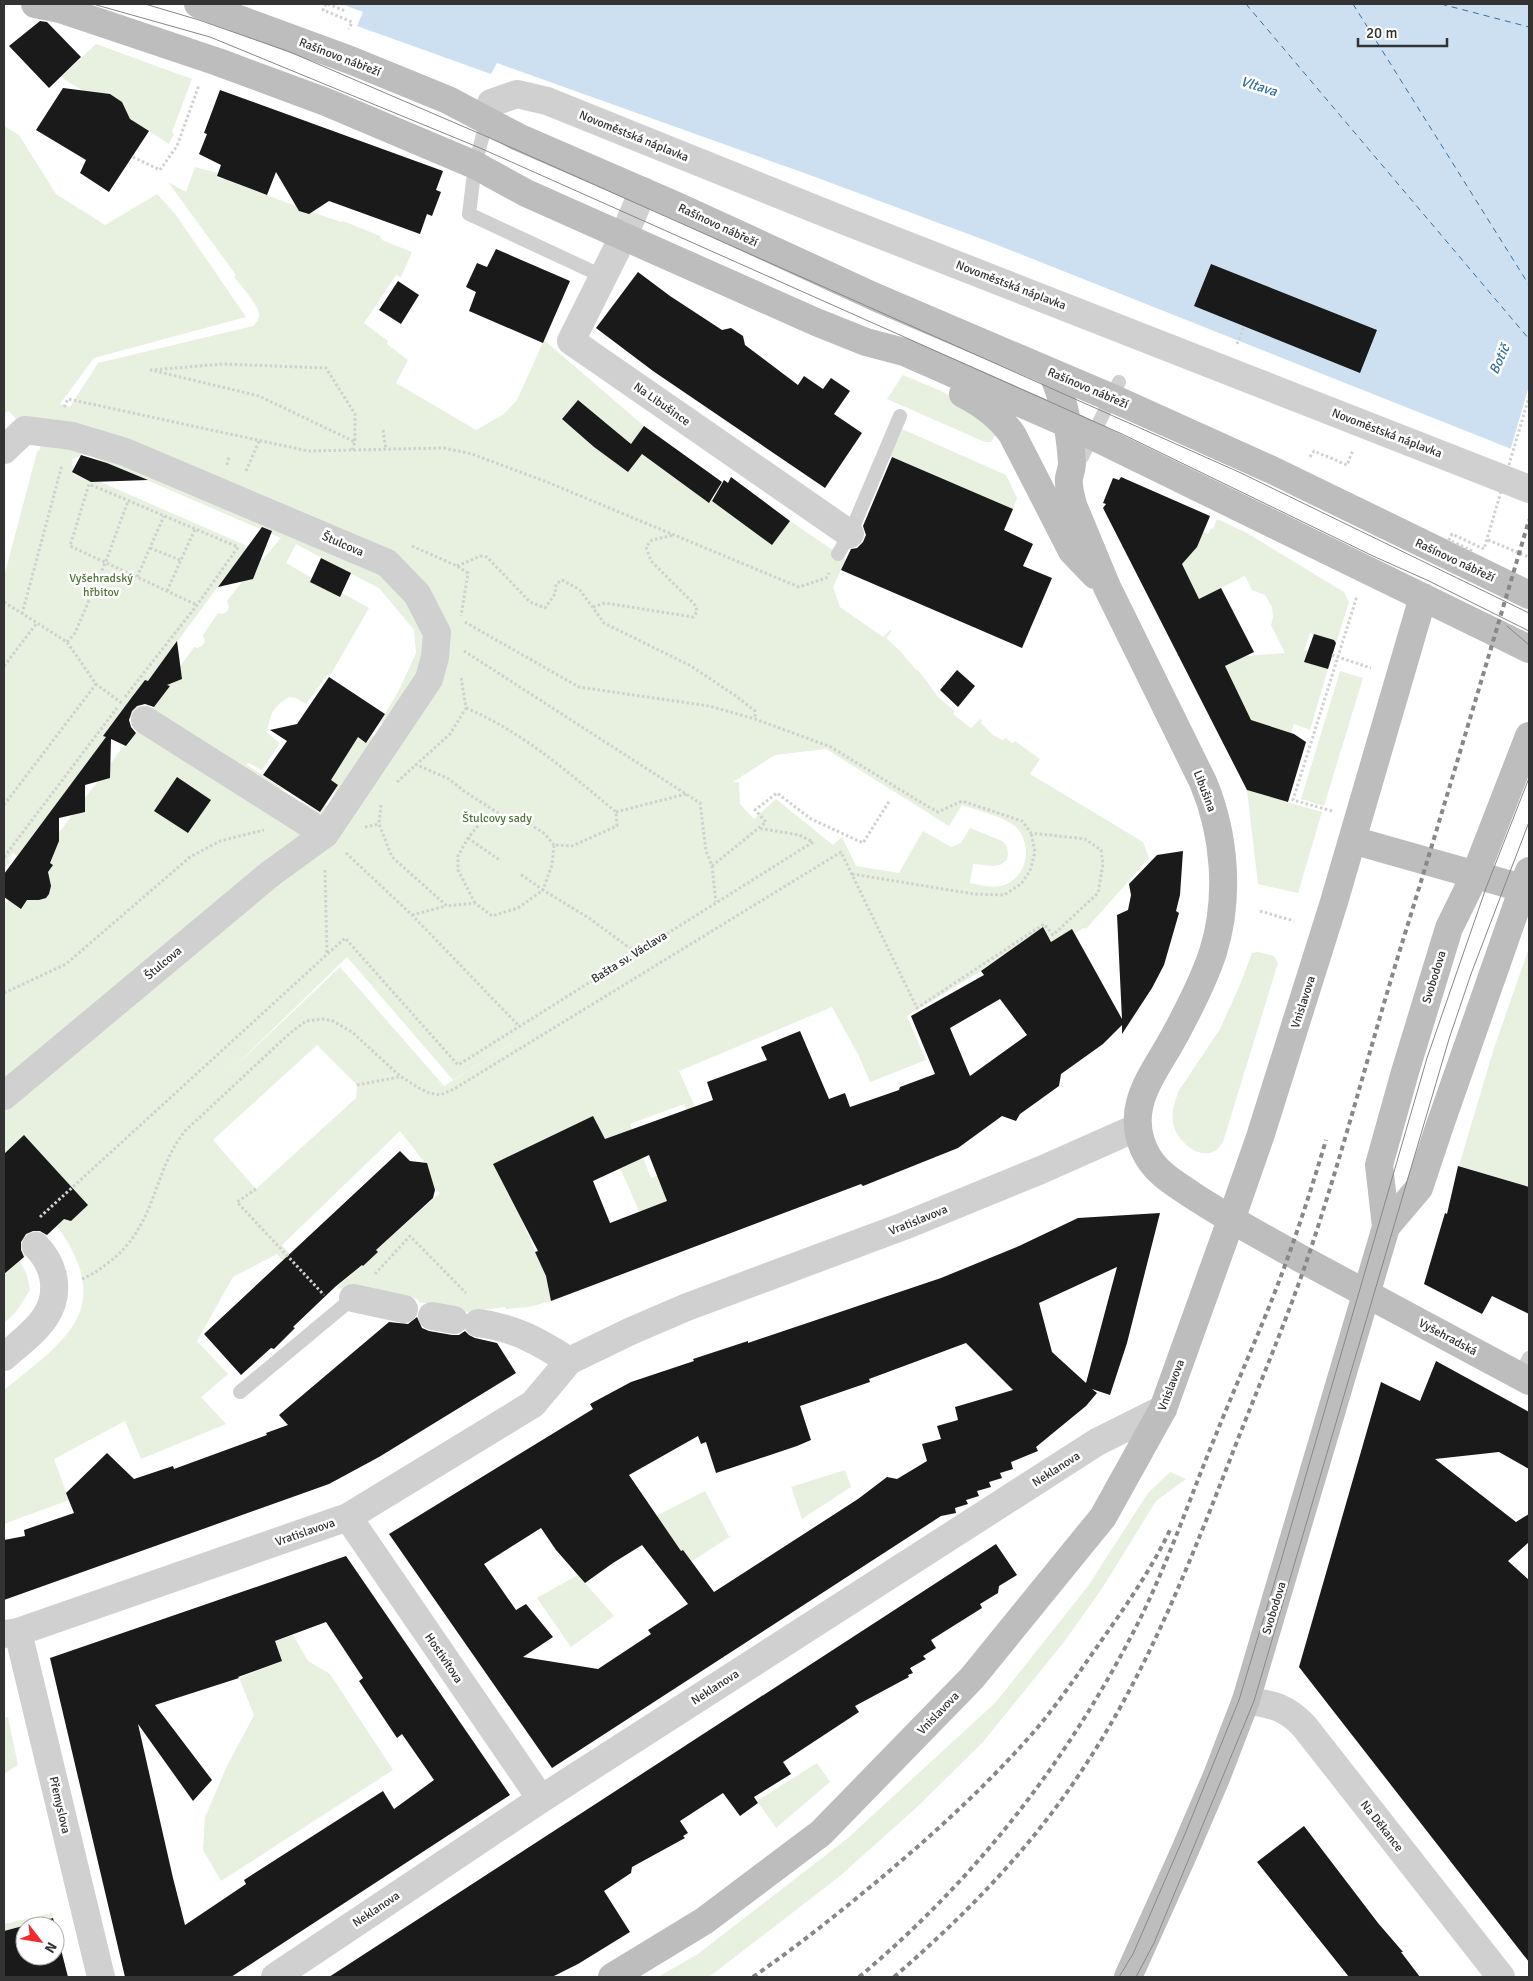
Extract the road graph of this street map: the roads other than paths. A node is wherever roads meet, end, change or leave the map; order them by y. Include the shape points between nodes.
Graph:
1 (35, 4) edge
2 (198, 4) edge
3 (489, 112) junction
4 (478, 157) junction
5 (643, 191) junction
6 (624, 235) junction
7 (602, 276) junction
8 (866, 342) junction
9 (1052, 373) junction
10 (1115, 390) junction
11 (900, 416) dead end
12 (1068, 424) junction
13 (4, 450) edge
14 (1090, 451) junction
15 (1529, 489) edge
16 (844, 544) joint
17 (1107, 587) junction
18 (1529, 595) edge
19 (1423, 597) junction
20 (1518, 643) edge
21 (1529, 660) edge
22 (145, 720) road end
23 (1529, 736) edge
24 (325, 834) junction
25 (1352, 840) junction
26 (1475, 875) junction
27 (1526, 880) edge
28 (4, 1096) edge
29 (1138, 1127) junction
30 (1231, 1220) junction
31 (1386, 1227) junction
32 (35, 1235) road end
33 (1366, 1294) junction
34 (345, 1304) joint
35 (404, 1309) dead end
36 (466, 1321) road end
37 (4, 1357) edge
38 (569, 1361) junction
39 (1526, 1372) edge
40 (240, 1392) dead end
41 (1163, 1409) junction
42 (348, 1517) junction
43 (11, 1633) edge
44 (1246, 1700) junction
45 (541, 1799) junction
46 (101, 1977) edge
47 (274, 1977) edge
48 (612, 1977) edge
49 (1128, 1977) edge
50 (1501, 1977) edge

1 - 4 main road via 60,9 218,62
2 - 3 main road, Rašínovo nábřeží via 448,100
3 - 4 lane
3 - 5 main road, Rašínovo nábřeží via 518,137
3 - 15 street, Novoměstská náplavka via 517,94 547,101
4 - 6 main road via 526,193
4 - 7 lane via 469,214
5 - 6 street
5 - 9 main road, Rašínovo nábřeží via 875,297
6 - 7 street, Na Libušince
6 - 8 main road
7 - 16 street, Na Libušince via 571,341
8 - 12 main road via 904,352
8 - 17 main road via 899,364 989,409 1007,427 1072,551
9 - 10 main road, Rašínovo nábřeží
9 - 12 main road, Libušina via 1061,392
10 - 14 lane
10 - 18 main road, Rašínovo nábřeží
11 - 16 lane
12 - 14 main road, Libušina
13 - 24 street, Štulcova via 26,430 72,436 125,452 387,563 417,594 437,633 429,679
14 - 17 main road, Libušina via 1069,479 1070,493
14 - 19 main road
17 - 29 main road, Libušina via 1214,807 1223,861 1221,915 1214,950 1175,1035 1144,1087
19 - 20 main road
19 - 25 main road, Vnislavova
20 - 21 main road
22 - 24 street
23 - 26 main road, Svobodova
24 - 28 street, Štulcova via 270,874
25 - 26 main road
25 - 30 main road, Vnislavova
26 - 27 main road
26 - 31 main road, Svobodova via 1449,928 1378,1165
27 - 31 main road, Svobodova via 1419,1188
29 - 30 main road via 1141,1142 1155,1167 1171,1182
29 - 38 street, Vratislavova via 904,1226 687,1307
30 - 33 main road, Vyšehradská
30 - 41 main road, Vnislavova
31 - 33 main road, Svobodova
32 - 37 street via 48,1262 56,1290 52,1306 44,1321
33 - 39 main road, Vyšehradská
33 - 44 main road, Svobodova
34 - 35 street
34 - 40 lane
36 - 38 street via 538,1342
38 - 42 street, Vratislavova via 533,1404
41 - 45 street, Neklanova via 1097,1442
41 - 48 main road, Vnislavova via 1103,1517 1051,1582 972,1678 821,1834 704,1921
42 - 43 street, Vratislavova
42 - 45 street, Hostivítova
43 - 46 street, Přemyslova
44 - 49 main road, Svobodova via 1148,1938
44 - 50 street, Na Děkance via 1277,1706 1304,1726
45 - 47 street, Neklanova

